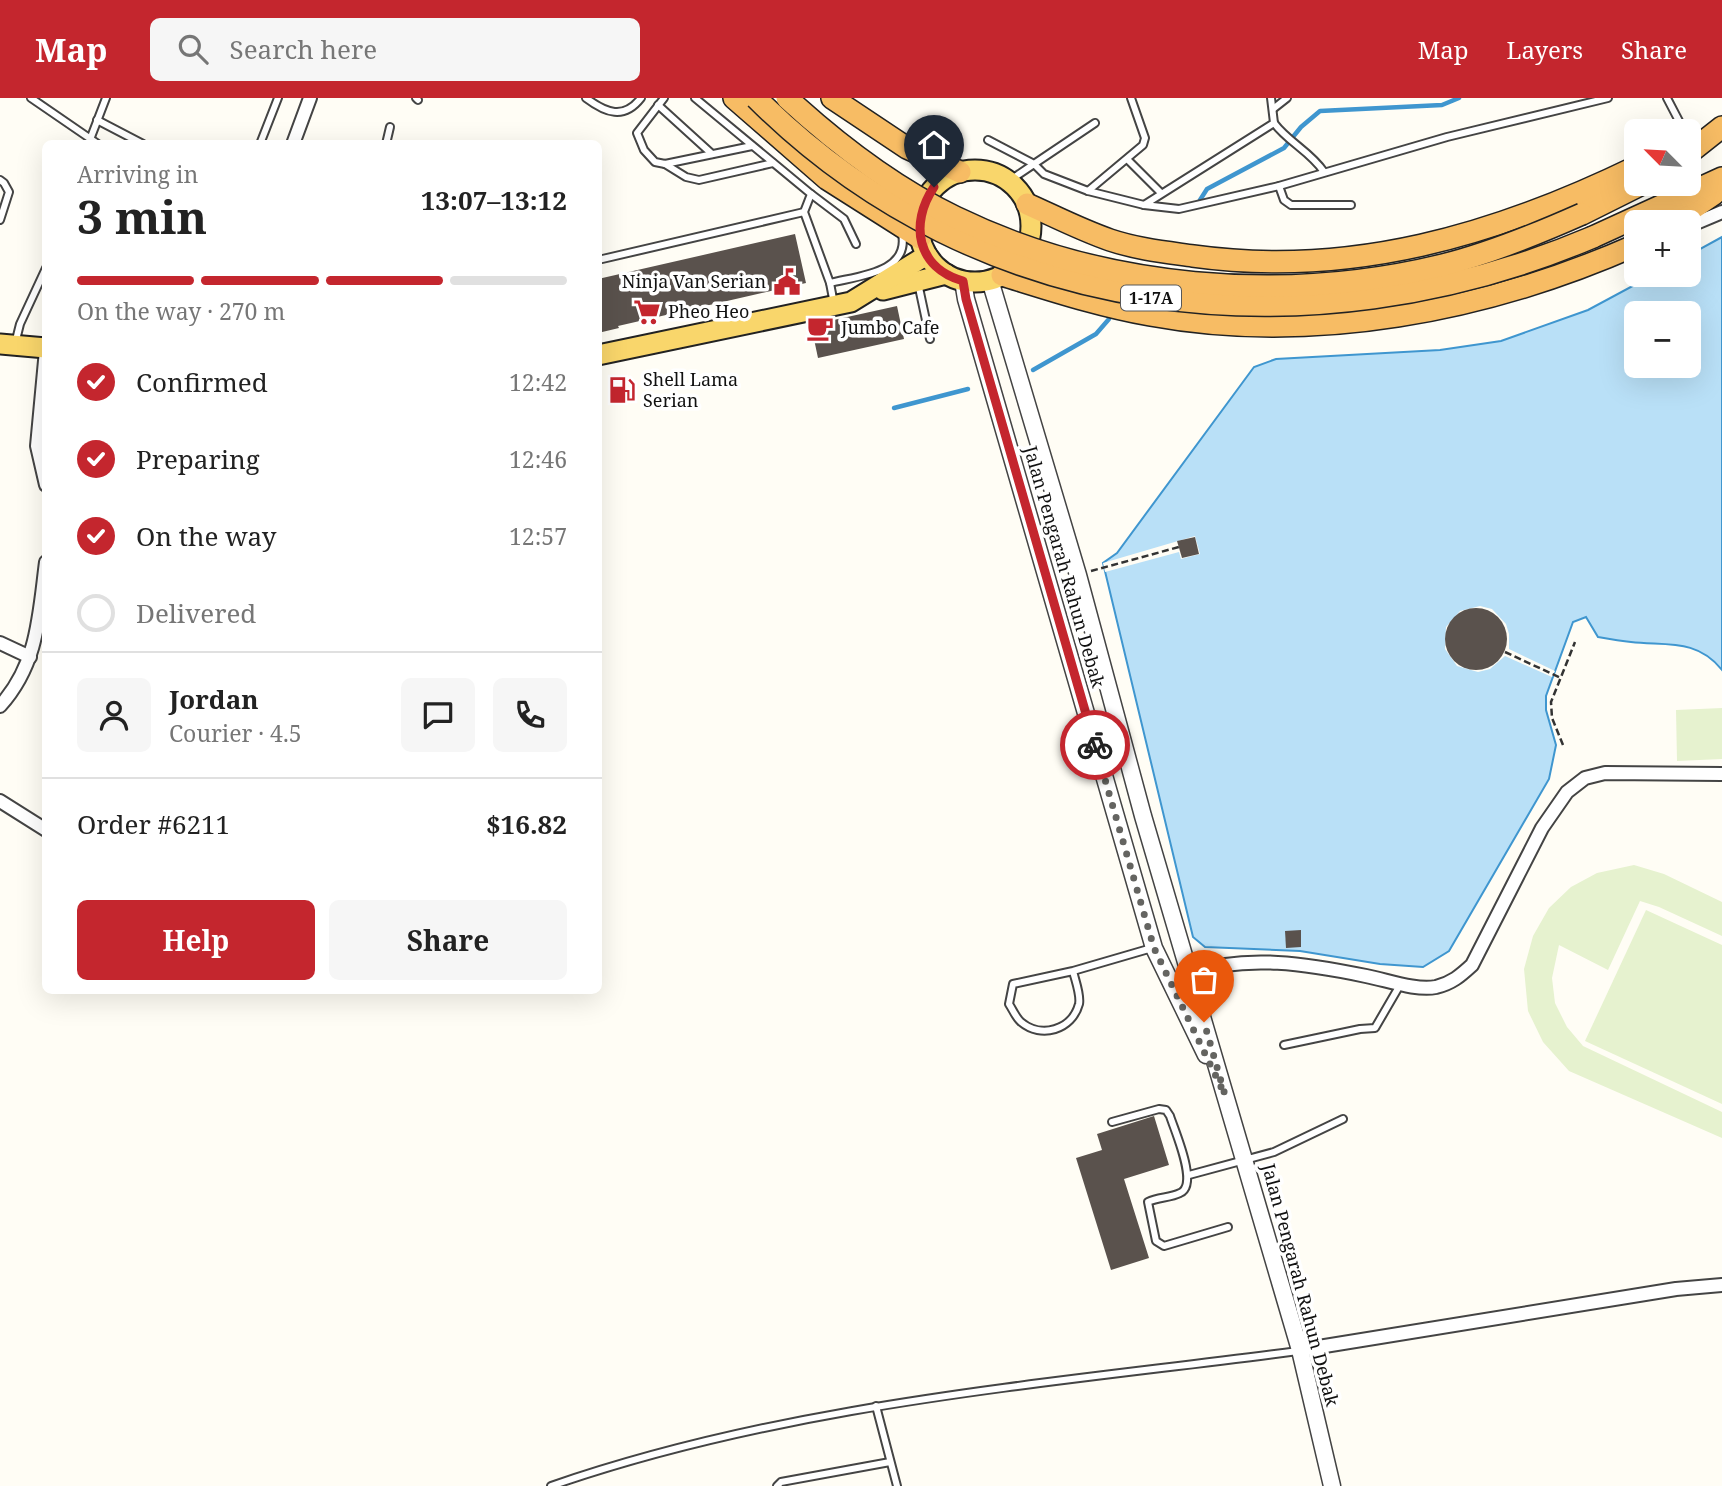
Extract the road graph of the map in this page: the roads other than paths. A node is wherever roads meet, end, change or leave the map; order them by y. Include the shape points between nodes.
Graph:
1 (31, 98) edge
2 (106, 98) edge
3 (278, 98) edge
4 (310, 98) edge
5 (586, 98) edge
6 (641, 98) edge
7 (664, 98) edge
8 (695, 98) edge
9 (734, 98) edge
10 (756, 98) edge
11 (787, 98) edge
12 (832, 98) edge
13 (1131, 98) edge
14 (1271, 98) edge
15 (1287, 98) edge
16 (1608, 98) edge
17 (1668, 98) edge
18 (658, 105) junction
19 (1273, 108) junction
20 (1678, 119) edge
21 (97, 120) junction
22 (1095, 123) dead end
23 (1274, 123) junction
24 (1722, 125) edge
25 (390, 127) dead end
26 (1701, 135) edge
27 (91, 137) junction
28 (94, 140) edge
29 (135, 140) edge
30 (262, 140) edge
31 (294, 140) edge
32 (387, 140) edge
33 (988, 140) dead end
34 (1701, 143) edge
35 (752, 146) junction
36 (712, 154) junction
37 (1128, 160) junction
38 (773, 163) junction
39 (665, 164) junction
40 (1034, 164) junction
41 (1624, 169) edge
42 (960, 172) junction
43 (1324, 172) junction
44 (1722, 178) edge
45 (0, 180) edge
46 (1009, 181) junction
47 (1279, 186) junction
48 (1722, 189) edge
49 (1088, 191) junction
50 (1161, 193) junction
51 (1624, 193) edge
52 (811, 194) junction
53 (1027, 204) junction
54 (1144, 205) junction
55 (1351, 205) dead end
56 (1691, 210) edge
57 (804, 212) junction
58 (1722, 212) edge
59 (0, 220) edge
60 (1701, 221) edge
61 (900, 226) junction
62 (1109, 240) junction
63 (856, 244) dead end
64 (924, 246) junction
65 (1624, 250) edge
66 (602, 259) edge
67 (42, 277) edge
68 (955, 277) junction
69 (996, 277) junction
70 (918, 281) junction
71 (830, 283) junction
72 (870, 293) junction
73 (1095, 304) junction
74 (834, 306) junction
75 (930, 339) dead end
76 (8, 344) edge
77 (42, 348) edge
78 (602, 354) edge
79 (42, 392) edge
80 (42, 468) edge
81 (42, 592) edge
82 (0, 643) edge
83 (30, 657) junction
84 (0, 706) edge
85 (1722, 774) edge
86 (0, 801) edge
87 (42, 827) edge
88 (1154, 948) junction
89 (1073, 971) junction
90 (1190, 973) junction
91 (1401, 983) junction
92 (1284, 1045) dead end
93 (1225, 1095) junction
94 (1343, 1119) dead end
95 (1112, 1122) dead end
96 (1245, 1159) junction
97 (1189, 1175) junction
98 (1228, 1227) dead end
99 (1722, 1285) edge
100 (1300, 1350) junction
101 (876, 1406) junction
102 (890, 1462) junction
103 (551, 1486) edge
104 (776, 1486) edge
105 (897, 1486) edge
106 (1332, 1486) edge

1 - 27 lane
2 - 21 lane
3 - 30 lane
4 - 31 street
5 - 6 lane via 611,113 624,113
7 - 18 lane
8 - 35 lane
9 - 61 highway via 827,179
10 - 44 highway, 1-17A, bridge via 857,183 920,222 989,255 1105,291 1224,305 1335,303 1446,286 1593,237
11 - 51 highway, 1-17A, bridge via 846,149 955,217 1025,246 1092,266 1156,278 1219,284 1332,282 1441,265 1490,251
12 - 42 highway via 890,138
13 - 37 lane via 1145,138
14 - 19 lane
15 - 19 lane
16 - 43 lane
17 - 20 lane
18 - 36 lane
18 - 39 lane via 637,132 644,150 655,162
19 - 23 lane
21 - 27 lane
21 - 29 lane
22 - 40 lane
23 - 43 lane
23 - 50 lane
24 - 26 highway
24 - 34 highway
25 - 32 lane
27 - 28 lane
33 - 40 lane
35 - 36 lane
35 - 38 lane
36 - 39 lane
37 - 49 lane
37 - 50 lane
38 - 39 lane via 699,180
38 - 52 lane
40 - 46 lane
40 - 49 lane via 1044,174
41 - 62 highway via 1562,201 1458,239 1350,258 1239,262
42 - 46 main road via 978,170
42 - 64 main road via 946,177 926,200 920,214
43 - 47 lane
45 - 59 lane via 9,192
46 - 53 main road
47 - 54 lane via 1179,209
47 - 55 lane via 1291,205
48 - 56 highway
49 - 54 lane
50 - 54 lane
52 - 57 lane
52 - 63 lane via 844,219
53 - 62 highway
53 - 69 main road via 1030,238 1023,254
57 - 66 lane
57 - 71 lane
58 - 60 street
61 - 64 highway
61 - 71 lane via 901,256 880,271
62 - 73 highway via 1084,255 1078,271 1081,288
64 - 68 main road
64 - 72 main road
65 - 73 highway via 1501,294 1341,323 1213,322
67 - 76 lane
68 - 69 main road
68 - 70 main road
68 - 88 street, Jalan Pengarah Rahun Debak via 966,299
69 - 73 highway
69 - 90 street, Jalan Pengarah Rahun Debak via 1031,418
70 - 72 main road
70 - 75 lane
71 - 74 lane
72 - 74 main road
74 - 78 main road
76 - 77 main road
79 - 80 street via 37,446
81 - 83 street
82 - 83 street
83 - 84 street via 16,688
85 - 91 street via 1605,772 1585,778 1567,792 1542,828 1472,965 1456,981 1433,988
86 - 87 street
88 - 89 lane
88 - 93 street, Jalan Pengarah Rahun Debak
89 - 89 lane via 1013,984 1009,1004 1019,1021 1035,1031 1058,1030 1073,1018 1080,1001
90 - 91 street via 1216,964 1272,962
90 - 93 street, Jalan Pengarah Rahun Debak
91 - 92 lane via 1375,1028
93 - 96 street, Jalan Pengarah Rahun Debak
94 - 96 lane via 1274,1152
95 - 97 lane via 1166,1110
96 - 97 lane
96 - 100 street, Jalan Pengarah Rahun Debak
97 - 98 lane via 1183,1193 1149,1202 1156,1241 1164,1246
99 - 100 street
100 - 101 lane
100 - 106 street, Jalan Pengarah Rahun Debak
101 - 102 lane
101 - 103 lane via 669,1448
102 - 104 lane
102 - 105 lane

